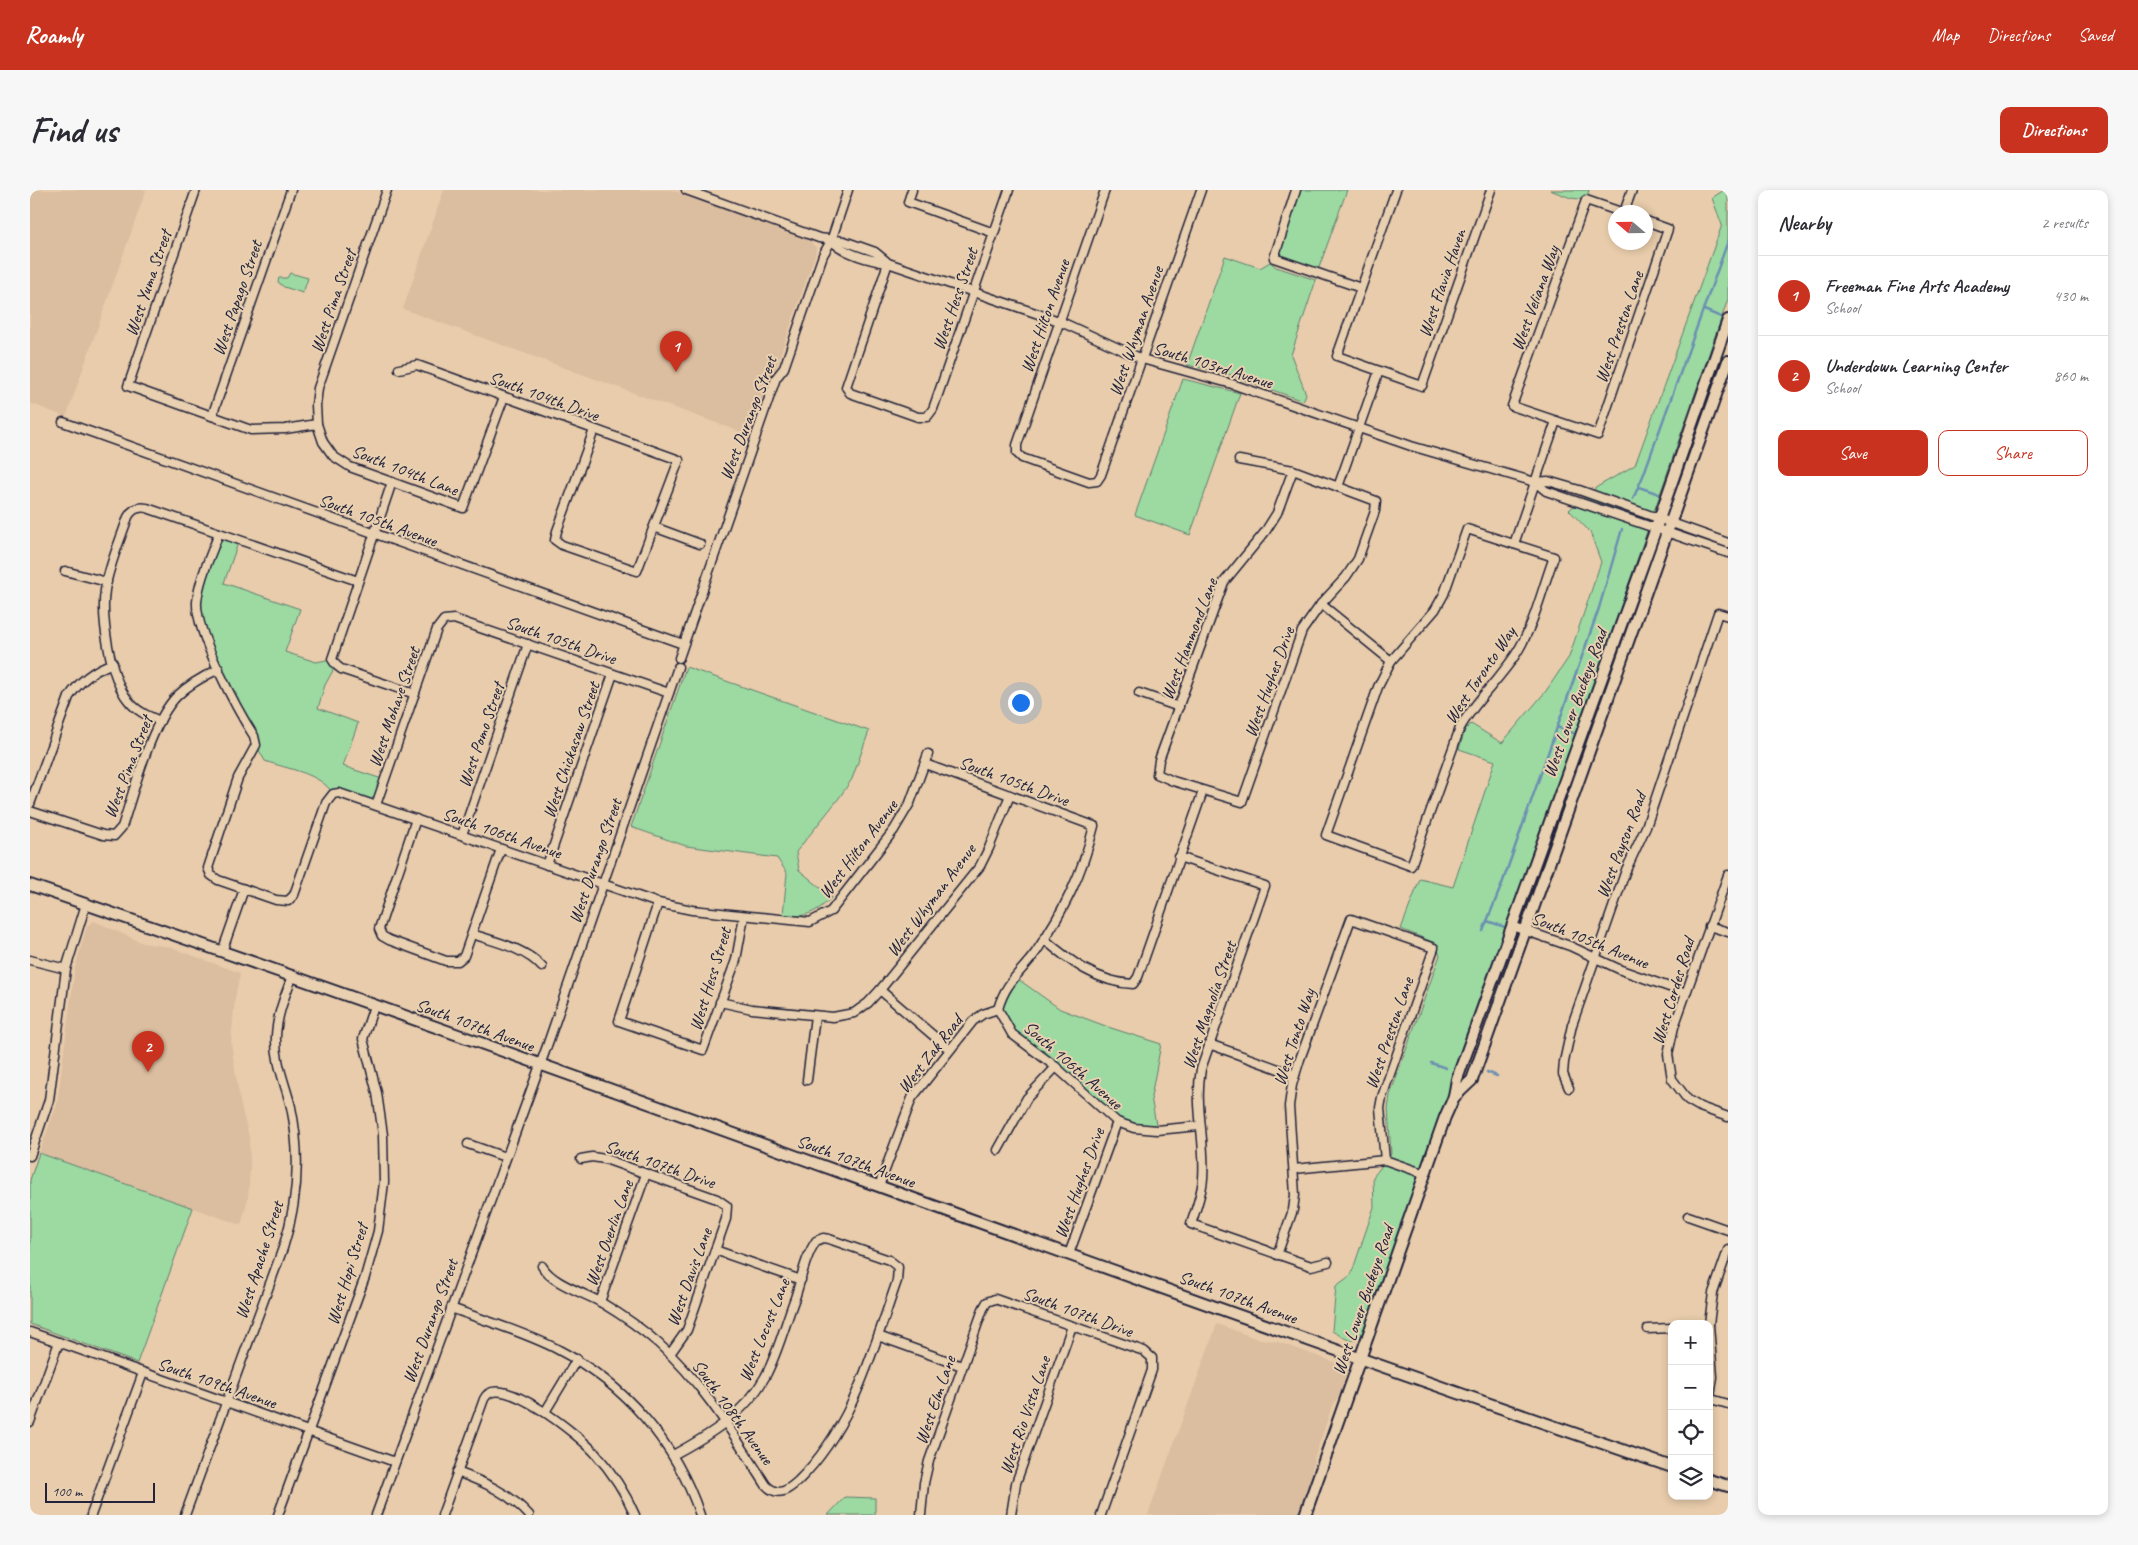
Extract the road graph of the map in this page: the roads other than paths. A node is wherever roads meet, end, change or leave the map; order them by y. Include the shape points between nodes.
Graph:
1 (196, 190) edge
2 (291, 190) edge
3 (387, 190) edge
4 (686, 190) edge
5 (848, 190) edge
6 (912, 190) edge
7 (1009, 190) edge
8 (1104, 190) edge
9 (1201, 190) edge
10 (1296, 190) edge
11 (1396, 190) edge
12 (1490, 190) edge
13 (1632, 190) edge
14 (1626, 205) edge
15 (1608, 207) edge
16 (1653, 224) edge
17 (994, 233) junction
18 (831, 241) junction
19 (888, 263) junction
20 (1361, 288) junction
21 (974, 292) junction
22 (1059, 321) junction
23 (1727, 325) edge
24 (1142, 359) junction
25 (1728, 361) edge
26 (399, 369) dead end
27 (1379, 371) junction
28 (504, 397) junction
29 (212, 416) junction
30 (1556, 421) junction
31 (63, 422) dead end
32 (317, 424) junction
33 (1359, 428) junction
34 (594, 430) junction
35 (1239, 460) dead end
36 (1292, 470) junction
37 (1097, 481) joint
38 (392, 482) junction
39 (1535, 482) junction
40 (1338, 487) junction
41 (1663, 525) junction
42 (654, 527) junction
43 (219, 533) junction
44 (374, 534) junction
45 (1728, 543) edge
46 (700, 544) dead end
47 (1514, 544) junction
48 (1728, 553) edge
49 (64, 571) dead end
50 (358, 581) junction
51 (107, 582) junction
52 (1321, 604) junction
53 (1728, 616) edge
54 (444, 620) joint
55 (528, 644) junction
56 (683, 644) junction
57 (1391, 661) junction
58 (113, 663) junction
59 (219, 669) junction
60 (613, 674) junction
61 (669, 693) junction
62 (1139, 693) dead end
63 (415, 694) junction
64 (1179, 707) junction
65 (160, 721) junction
66 (928, 754) dead end
67 (924, 764) junction
68 (1203, 791) junction
69 (1010, 795) junction
70 (30, 804) edge
71 (376, 805) junction
72 (30, 811) edge
73 (416, 819) junction
74 (462, 835) junction
75 (501, 848) junction
76 (1179, 856) junction
77 (547, 864) junction
78 (1728, 875) edge
79 (603, 884) junction
80 (30, 885) edge
81 (244, 889) junction
82 (658, 903) junction
83 (86, 904) junction
84 (744, 916) junction
85 (810, 922) joint
86 (1512, 926) junction
87 (1709, 926) junction
88 (1526, 930) junction
89 (1728, 932) edge
90 (472, 934) junction
91 (1044, 939) junction
92 (1434, 948) joint
93 (222, 952) junction
94 (1596, 959) junction
95 (30, 960) edge
96 (542, 967) dead end
97 (66, 969) junction
98 (292, 977) junction
99 (880, 990) junction
100 (1686, 993) junction
101 (720, 1002) junction
102 (374, 1006) junction
103 (998, 1009) junction
104 (814, 1016) junction
105 (1209, 1044) junction
106 (949, 1049) junction
107 (540, 1065) junction
108 (1056, 1066) junction
109 (1295, 1075) junction
110 (807, 1080) dead end
111 (1568, 1088) dead end
112 (1454, 1097) junction
113 (1728, 1117) edge
114 (1117, 1122) junction
115 (1200, 1126) junction
116 (468, 1144) dead end
117 (998, 1150) dead end
118 (30, 1156) edge
119 (506, 1158) junction
120 (581, 1160) dead end
121 (1384, 1160) junction
122 (1294, 1168) junction
123 (646, 1174) junction
124 (1425, 1174) junction
125 (879, 1186) junction
126 (727, 1206) joint
127 (1688, 1216) dead end
128 (1728, 1230) edge
129 (715, 1250) junction
130 (1728, 1250) edge
131 (1069, 1254) junction
132 (1277, 1255) junction
133 (1328, 1262) dead end
134 (542, 1266) dead end
135 (801, 1280) junction
136 (991, 1300) joint
137 (600, 1302) junction
138 (451, 1308) junction
139 (1710, 1320) edge
140 (1072, 1326) junction
141 (1648, 1328) dead end
142 (1668, 1328) edge
143 (30, 1332) edge
144 (878, 1336) junction
145 (59, 1342) junction
146 (670, 1354) junction
147 (1360, 1358) junction
148 (576, 1359) junction
149 (962, 1366) junction
150 (142, 1373) junction
151 (226, 1402) junction
152 (1713, 1402) edge
153 (1728, 1404) edge
154 (545, 1412) junction
155 (30, 1422) edge
156 (725, 1422) junction
157 (309, 1432) junction
158 (673, 1455) junction
159 (395, 1462) junction
160 (1668, 1465) edge
161 (457, 1472) junction
162 (1713, 1481) edge
163 (1728, 1486) edge
164 (91, 1515) edge
165 (185, 1515) edge
166 (278, 1515) edge
167 (376, 1515) edge
168 (442, 1515) edge
169 (529, 1515) edge
170 (635, 1515) edge
171 (700, 1515) edge
172 (921, 1515) edge
173 (1011, 1515) edge
174 (1102, 1515) edge
175 (1305, 1515) edge

1 - 29 street, West Yuma Street via 128,386
2 - 29 street, West Papago Street
3 - 32 street, West Pima Street via 318,388
4 - 18 street, South 103rd Avenue
5 - 18 street, West Durango Street
6 - 17 street via 908,202
7 - 17 street, West Hess Street
8 - 22 street, West Hilton Avenue
9 - 24 street, West Whyman Avenue
10 - 20 street via 1274,258
11 - 20 street
12 - 27 street, West Flavia Haven via 1422,386
13 - 14 street
15 - 30 street, West Veliana Way via 1586,200 1512,406
16 - 30 street, West Preston Lane via 1668,229 1598,435
17 - 21 street, West Hess Street
18 - 19 street, South 103rd Avenue via 841,250
18 - 56 street, West Durango Street via 823,254 784,368 776,378
19 - 21 street, South 103rd Avenue
19 - 21 street, West Hess Street via 846,387 850,393 918,417 927,417 933,409
20 - 27 street via 1337,356
21 - 22 street, South 103rd Avenue
22 - 24 street, South 103rd Avenue
22 - 37 street, West Hilton Avenue via 1017,453 1022,458 1089,482
23 - 41 main road, West Lower Buckeye Road
24 - 33 street, South 103rd Avenue via 1232,384
24 - 37 street, West Whyman Avenue
25 - 41 main road, West Lower Buckeye Road
26 - 28 street, South 104th Drive via 417,365
27 - 33 street
28 - 34 street, South 104th Drive
28 - 38 street, South 104th Lane via 463,508
29 - 32 street via 251,430
30 - 39 street
31 - 44 street, South 105th Avenue
32 - 38 street, South 104th Lane via 323,442 333,456 350,467
33 - 39 street, South 103rd Avenue
33 - 40 street
34 - 42 street, South 104th Drive via 679,460
34 - 42 street via 555,540 637,571
35 - 36 street
36 - 40 street
36 - 64 street, West Hammond Lane via 1277,513 1224,582
38 - 44 street
39 - 41 street, South 103rd Avenue via 1546,490
39 - 47 street
40 - 52 street, West Hughes Drive via 1376,501 1375,511 1358,559
41 - 45 street
41 - 48 street
41 - 86 main road, West Lower Buckeye Road
41 - 88 main road, West Lower Buckeye Road
42 - 46 street
43 - 50 street
43 - 51 street via 147,508 136,508 128,517
43 - 59 street via 199,588 197,604 199,626
44 - 50 street
44 - 56 street, South 105th Avenue
47 - 57 street via 1467,529 1435,610
47 - 57 street, West Toronto Way via 1554,558 1522,645 1460,728 1412,866 1326,835 1378,687
49 - 51 street
50 - 63 street via 333,652 334,662 341,669
51 - 58 street via 103,617
52 - 57 street
52 - 68 street, West Hughes Drive via 1295,647 1242,802
53 - 94 street, West Payson Road via 1718,613 1646,827 1626,870
54 - 55 street, South 105th Drive via 454,619
54 - 63 street, West Mohave Street via 437,629
55 - 60 street, South 105th Drive
55 - 74 street, West Pomo Street
56 - 61 street, West Durango Street
58 - 65 street via 120,688 128,700 138,710
58 - 70 street via 90,674 69,697
59 - 65 street, West Pima Street via 183,690
59 - 81 street via 256,745 238,778 209,872 218,880
60 - 61 street, South 105th Drive
60 - 77 street, West Chickasaw Street
61 - 79 street, West Durango Street
62 - 64 street
63 - 71 street, West Mohave Street
64 - 68 street, West Hammond Lane via 1156,774
65 - 72 street, West Pima Street via 122,827 114,836
66 - 67 street, West Hilton Avenue
67 - 69 street, South 105th Drive
67 - 85 street, West Hilton Avenue via 910,803 894,830 831,911
68 - 76 street
69 - 91 street, South 105th Drive via 1094,826 1079,877
69 - 99 street, West Whyman Avenue via 980,866
71 - 73 street, South 106th Avenue
71 - 81 street, South 106th Avenue via 333,794 326,802 295,891 288,901
73 - 74 street, South 106th Avenue
73 - 90 street via 380,922 380,933 385,938 446,961 458,961 464,956
74 - 75 street, South 106th Avenue
75 - 77 street, South 106th Avenue
75 - 90 street
76 - 91 street via 1133,984 1121,984 1076,964
76 - 105 street, West Magnolia Street via 1265,886
77 - 79 street, South 106th Avenue
78 - 87 street, West Cordes Road
79 - 82 street, South 106th Avenue
79 - 107 street, West Durango Street
80 - 83 main road, South 107th Avenue
81 - 93 street
82 - 84 street, South 106th Avenue
82 - 101 street, West Hess Street via 619,1021 703,1050
83 - 93 main road, South 107th Avenue
83 - 97 street
84 - 85 street, South 106th Avenue
84 - 101 street, West Hess Street via 739,949
86 - 88 street, South 105th Avenue
86 - 112 main road, West Lower Buckeye Road via 1457,1079
87 - 89 street
87 - 100 street, West Cordes Road
88 - 94 street, South 105th Avenue
88 - 112 main road, West Lower Buckeye Road via 1472,1080
90 - 96 street via 519,950
91 - 103 street via 1003,992
92 - 109 street, West Tonto Way via 1351,919
92 - 121 street, West Preston Lane via 1382,1097
93 - 98 main road, South 107th Avenue
94 - 100 street, South 105th Avenue
94 - 111 street, West Payson Road via 1566,1049 1563,1074
95 - 97 street
97 - 118 street via 49,1100
98 - 102 main road, South 107th Avenue
98 - 151 street, West Apache Street via 278,1018 276,1044 296,1135 294,1201 283,1248
99 - 104 street, West Whyman Avenue via 854,1013
99 - 106 street
100 - 113 street, West Cordes Road via 1670,1041 1668,1063 1672,1079 1688,1100
101 - 104 street, West Whyman Avenue
102 - 107 main road, South 107th Avenue
102 - 157 street, West Hopi Street via 363,1044 377,1093 382,1126 381,1213 369,1266
103 - 106 street, West Zak Road via 973,1021
103 - 108 street, South 106th Avenue via 1012,1034
104 - 110 street
105 - 109 street
105 - 115 street, West Magnolia Street via 1198,1083
106 - 125 street, West Zak Road via 912,1098
107 - 119 street, West Durango Street
107 - 125 main road, South 107th Avenue
108 - 114 street, South 106th Avenue
108 - 117 street via 1027,1098
109 - 122 street, West Tonto Way via 1289,1106
112 - 124 main road, West Lower Buckeye Road
114 - 115 street, South 106th Avenue via 1134,1128 1157,1130
114 - 131 street, West Hughes Drive
115 - 132 street, West Magnolia Street via 1203,1177 1191,1224
116 - 119 street
119 - 138 street, West Durango Street
120 - 123 street, South 107th Drive via 592,1157 605,1159
121 - 122 street
121 - 124 street
122 - 132 street, West Tonto Way via 1293,1210
123 - 126 street, South 107th Drive via 717,1199
123 - 137 street, West Overlin Lane
124 - 147 main road, West Lower Buckeye Road
125 - 131 main road, South 107th Avenue
126 - 129 street, West Davis Lane
127 - 128 street
129 - 135 street
129 - 146 street, West Davis Lane via 687,1330
130 - 139 street via 1713,1293
131 - 147 main road, South 107th Avenue
132 - 133 street via 1311,1266
134 - 137 street, South 108th Avenue via 552,1278
135 - 144 street, West Locust Lane via 814,1244 819,1239 829,1239 893,1262 898,1267 897,1281
135 - 156 street, West Locust Lane via 765,1377 749,1400
136 - 140 street, South 107th Drive via 1003,1301
136 - 149 street, West Elm Lane via 983,1308
137 - 146 street, South 108th Avenue via 634,1324
138 - 148 street via 533,1338
138 - 159 street, West Durango Street
140 - 173 street, West Rio Vista Lane via 1016,1483
140 - 174 street, South 107th Drive via 1144,1351 1152,1358 1152,1370
141 - 142 street
143 - 145 street, South 109th Avenue
144 - 149 street
144 - 156 street, South 108th Avenue via 855,1398 835,1436 817,1460 783,1492 775,1492 766,1485
145 - 150 street, South 109th Avenue
145 - 155 street
146 - 156 street, South 108th Avenue via 700,1387
147 - 160 main road, South 107th Avenue
147 - 175 main road, West Lower Buckeye Road
148 - 154 street
148 - 158 street via 609,1382 638,1409
149 - 172 street, West Elm Lane via 929,1461
150 - 151 street, South 109th Avenue
150 - 164 street
151 - 157 street, South 109th Avenue
151 - 165 street, West Apache Street
152 - 153 street
154 - 161 street via 501,1391 490,1391 484,1398
154 - 170 street via 570,1429 594,1452 616,1479
156 - 158 street, West Locust Lane
157 - 159 street, South 109th Avenue
157 - 166 street, West Hopi Street
158 - 171 street
159 - 167 street, West Durango Street
161 - 168 street
161 - 169 street via 487,1483
162 - 163 main road

